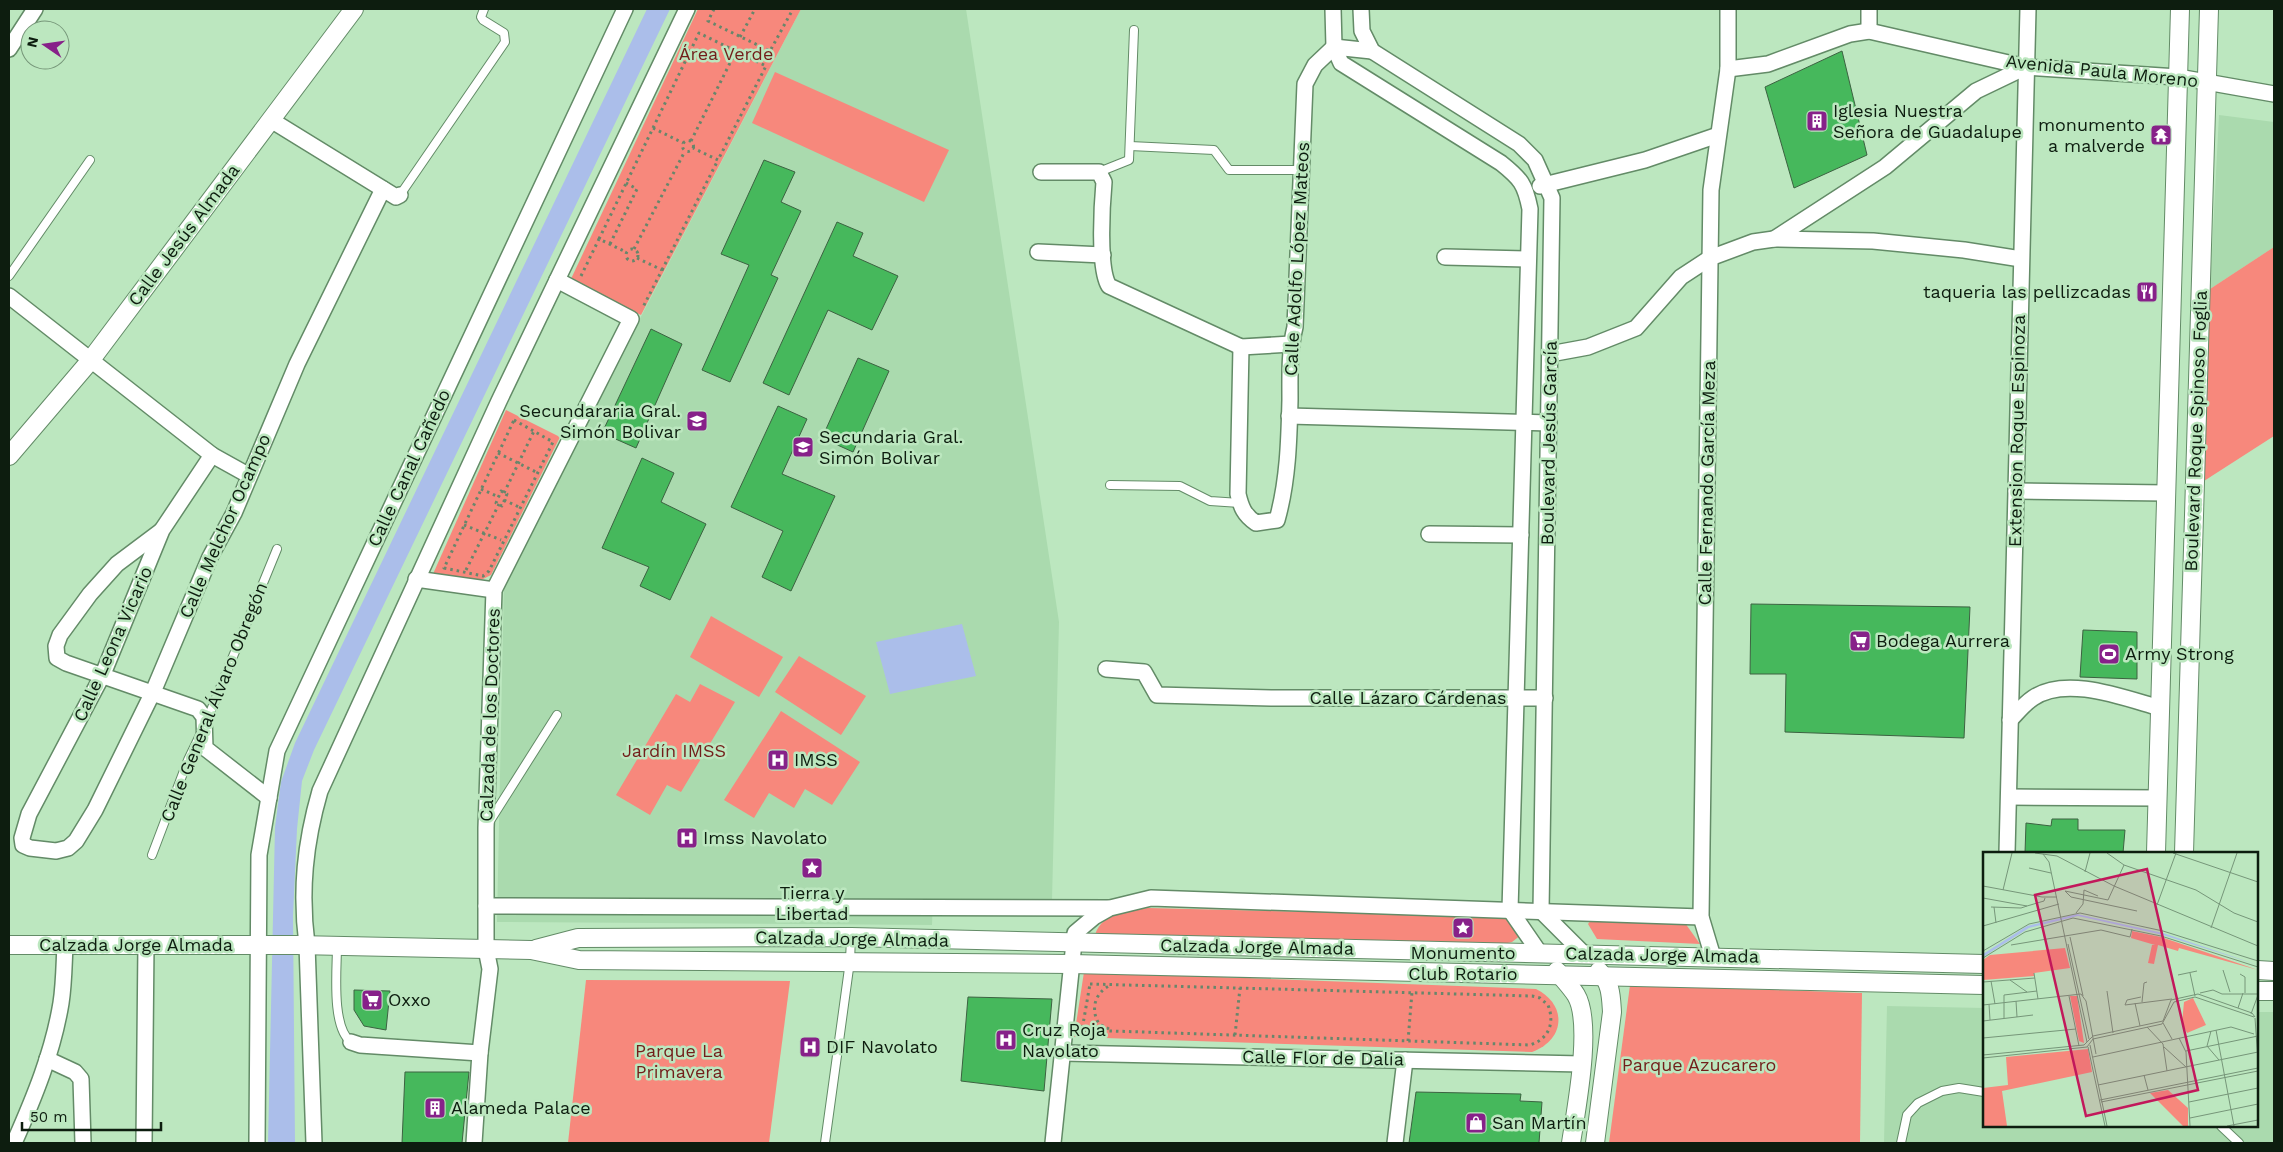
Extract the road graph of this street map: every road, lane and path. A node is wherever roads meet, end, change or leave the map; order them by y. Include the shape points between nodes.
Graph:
1 (35, 9) edge
2 (354, 9) edge
3 (484, 9) edge
4 (625, 9) edge
5 (687, 9) edge
6 (714, 9) edge
7 (755, 9) edge
8 (794, 9) edge
9 (1333, 9) edge
10 (1361, 9) edge
11 (1728, 9) edge
12 (1869, 9) edge
13 (2028, 9) edge
14 (2180, 9) edge
15 (2209, 9) edge
16 (1134, 30) dead end
17 (1869, 31) junction
18 (740, 37) junction
19 (1334, 47) junction
20 (9, 49) edge
21 (736, 51) junction
22 (1372, 51) junction
23 (2026, 67) junction
24 (1728, 69) junction
25 (2178, 77) junction
26 (2207, 82) junction
27 (2274, 94) edge
28 (270, 120) junction
29 (653, 128) junction
30 (1718, 135) junction
31 (691, 141) junction
32 (683, 142) junction
33 (1130, 146) junction
34 (693, 148) junction
35 (685, 151) junction
36 (90, 160) dead end
37 (718, 160) junction
38 (1302, 170) junction
39 (1040, 172) dead end
40 (1099, 172) junction
41 (626, 182) junction
42 (1547, 183) junction
43 (383, 190) junction
44 (1526, 190) junction
45 (400, 195) joint
46 (599, 239) junction
47 (1774, 239) junction
48 (610, 244) junction
49 (634, 249) junction
50 (626, 252) junction
51 (1038, 252) dead end
52 (1103, 255) junction
53 (1446, 257) dead end
54 (638, 258) junction
55 (1710, 258) junction
56 (1528, 259) junction
57 (2022, 259) junction
58 (662, 270) junction
59 (9, 276) edge
60 (580, 279) dead end
61 (557, 280) junction
62 (9, 296) edge
63 (632, 312) junction
64 (1291, 344) junction
65 (1241, 347) junction
66 (1550, 354) junction
67 (90, 360) junction
68 (1290, 416) junction
69 (1549, 423) junction
70 (1524, 424) junction
71 (534, 431) junction
72 (498, 453) junction
73 (212, 455) junction
74 (9, 456) edge
75 (519, 463) junction
76 (538, 473) junction
77 (248, 475) junction
78 (1110, 485) dead end
79 (482, 489) junction
80 (2016, 491) junction
81 (504, 493) junction
82 (2166, 493) junction
83 (499, 497) junction
84 (504, 500) junction
85 (1240, 503) junction
86 (499, 504) junction
87 (520, 508) junction
88 (464, 525) junction
89 (162, 530) junction
90 (484, 534) junction
91 (1429, 534) dead end
92 (1521, 534) junction
93 (504, 542) junction
94 (277, 549) dead end
95 (464, 573) junction
96 (416, 579) junction
97 (494, 590) junction
98 (1106, 669) dead end
99 (103, 674) junction
100 (153, 692) junction
101 (1517, 698) junction
102 (1545, 698) junction
103 (2160, 708) junction
104 (557, 715) dead end
105 (2010, 720) junction
106 (204, 727) junction
107 (2009, 797) junction
108 (268, 798) junction
109 (2158, 798) junction
110 (486, 828) junction
111 (56, 851) joint
112 (2007, 852) edge
113 (2156, 852) edge
114 (2184, 852) edge
115 (152, 855) dead end
116 (486, 906) junction
117 (1110, 908) junction
118 (1510, 910) junction
119 (1541, 911) junction
120 (1702, 917) junction
121 (851, 937) junction
122 (146, 944) junction
123 (1074, 944) junction
124 (9, 945) edge
125 (65, 945) junction
126 (260, 945) junction
127 (302, 945) junction
128 (337, 945) junction
129 (486, 949) junction
130 (531, 950) junction
131 (1540, 952) junction
132 (1583, 953) junction
133 (1713, 957) junction
134 (850, 961) junction
135 (1071, 964) junction
136 (1983, 964) edge
137 (2258, 970) edge
138 (1846, 971) junction
139 (2274, 971) edge
140 (1561, 976) junction
141 (1606, 978) junction
142 (1114, 984) junction
143 (1983, 985) edge
144 (1240, 988) junction
145 (2258, 991) edge
146 (1412, 992) junction
147 (2274, 992) edge
148 (1112, 1031) junction
149 (1235, 1035) junction
150 (1408, 1041) junction
151 (351, 1042) joint
152 (480, 1052) junction
153 (1064, 1053) junction
154 (47, 1059) junction
155 (1405, 1060) junction
156 (1582, 1064) junction
157 (1983, 1092) edge
158 (2222, 1127) edge
159 (14, 1143) edge
160 (83, 1143) edge
161 (144, 1143) edge
162 (257, 1143) edge
163 (314, 1143) edge
164 (474, 1143) edge
165 (825, 1143) edge
166 (1053, 1143) edge
167 (1394, 1143) edge
168 (1571, 1143) edge
169 (1595, 1143) edge
170 (1901, 1143) edge
171 (2240, 1143) edge

1 - 20 street
2 - 28 street, Calle Jesús Almada
3 - 45 lane via 481,17 504,33 505,42
4 - 108 street, Calle Canal Cañedo via 281,742
5 - 61 street
6 - 18 path via 708,21
7 - 18 path
8 - 18 path via 770,51
9 - 19 street
10 - 22 street via 1362,31
11 - 24 street, Calle Fernando García Meza
12 - 17 street
13 - 23 street, Extension Roque Espinoza
14 - 25 street, Boulevard Roque Spinoso Foglia
15 - 26 street, Boulevard Roque Spinoso Foglia
16 - 33 lane
17 - 23 street, Avenida Paula Moreno
17 - 24 street, Avenida Paula Moreno via 1850,34 1768,64
19 - 22 street
19 - 38 street, Calle Adolfo López Mateos via 1314,65 1305,84
19 - 44 street via 1341,63 1501,163 1517,176
21 - 29 path via 699,33
21 - 31 path
21 - 37 path via 766,66
22 - 42 street, Boulevard Jesús García via 1519,144 1535,160
23 - 25 street, Avenida Paula Moreno
23 - 47 street via 1976,91 1885,167
23 - 57 street, Extension Roque Espinoza
24 - 30 street, Calle Fernando García Meza
25 - 26 street, Avenida Paula Moreno
25 - 82 street, Boulevard Roque Spinoso Foglia
26 - 27 street, Avenida Paula Moreno
26 - 114 street, Boulevard Roque Spinoso Foglia
28 - 43 street
28 - 67 street, Calle Jesús Almada
29 - 32 path
29 - 41 path
30 - 42 street via 1645,160
30 - 55 street, Calle Fernando García Meza via 1711,190
31 - 32 path
31 - 34 path
32 - 35 path
33 - 38 lane via 1214,150 1229,170
33 - 40 lane via 1129,160
34 - 35 path
34 - 37 path
35 - 49 path
36 - 59 lane
37 - 58 path
38 - 64 street, Calle Adolfo López Mateos via 1295,327
39 - 40 street
40 - 52 street via 1104,182
41 - 46 path
41 - 48 path via 637,189
42 - 44 street
42 - 66 street, Boulevard Jesús García via 1552,198
43 - 45 street via 396,197
43 - 77 street, Calle Melchor Ocampo via 297,364
44 - 56 street, Boulevard Jesús García via 1530,209
46 - 48 path
46 - 60 path
47 - 55 street via 1753,242
47 - 57 street via 1873,241
48 - 50 path
49 - 50 path
49 - 54 path
50 - 54 path via 629,260
51 - 52 street
52 - 65 street via 1104,279 1109,286
53 - 56 street
54 - 58 path
55 - 66 street via 1681,277 1636,328 1588,347
55 - 120 street, Calle Fernando García Meza
56 - 70 street, Boulevard Jesús García
57 - 80 street, Extension Roque Espinoza
58 - 63 path via 641,311
61 - 63 street
61 - 96 street
62 - 67 street
63 - 97 street, Calzada de los Doctores
64 - 65 street
64 - 68 street, Calle Adolfo López Mateos
65 - 85 street
66 - 69 street, Boulevard Jesús García
67 - 73 street
67 - 74 street, Calle Jesús Almada
68 - 70 street
68 - 85 street, Calle Adolfo López Mateos via 1284,498 1277,520 1256,523
69 - 70 street
69 - 102 street, Boulevard Jesús García
70 - 92 street, Boulevard Jesús García
71 - 72 path via 514,420
71 - 75 path
71 - 76 path via 553,442
72 - 75 path
72 - 79 path
73 - 77 street
73 - 89 street, Calle Leona Vicario
75 - 76 path
75 - 81 path
76 - 87 path
77 - 100 street, Calle Melchor Ocampo
78 - 85 lane via 1180,486 1210,501
79 - 83 path
79 - 88 path
80 - 82 street
80 - 105 street, Extension Roque Espinoza
81 - 83 path via 501,491
81 - 84 path via 507,494
82 - 103 street, Boulevard Roque Spinoso Foglia
83 - 86 path via 496,503
84 - 86 path via 502,506
84 - 87 path
86 - 90 path
87 - 93 path
88 - 90 path
88 - 95 path via 444,568
89 - 99 street, Calle Leona Vicario
89 - 99 street via 117,564 60,635 56,646 57,658
90 - 93 path
90 - 95 path
91 - 92 street
92 - 101 street, Boulevard Jesús García
93 - 95 path via 487,574
94 - 106 lane, Calle General Álvaro Obregón
96 - 97 street
96 - 127 street via 320,791 309,829
97 - 110 street, Calzada de los Doctores
98 - 101 street, Calle Lázaro Cárdenas via 1144,672 1157,695
99 - 100 street
99 - 111 street, Calle Leona Vicario via 29,814 22,838 23,845 30,848
100 - 106 street via 198,709 204,717
100 - 111 street, Calle Melchor Ocampo via 95,810 76,841 68,848
101 - 102 street, Calle Lázaro Cárdenas
101 - 118 street, Boulevard Jesús García
102 - 119 street, Boulevard Jesús García
103 - 105 street via 2102,692 2068,687 2033,698
103 - 109 street, Boulevard Roque Spinoso Foglia
104 - 110 lane
105 - 107 street, Extension Roque Espinoza
106 - 108 street via 205,748
106 - 115 lane, Calle General Álvaro Obregón
107 - 109 street
107 - 112 street, Extension Roque Espinoza
108 - 126 street, Calle Canal Cañedo via 259,855
109 - 113 street, Boulevard Roque Spinoso Foglia
110 - 116 street, Calzada de los Doctores
116 - 117 street
116 - 129 street, Calzada de los Doctores
117 - 118 street via 1151,898 1192,898
117 - 123 street via 1076,933
118 - 119 street
118 - 131 street
119 - 120 street
119 - 132 street
120 - 133 street, Calle Fernando García Meza
121 - 123 street, Calzada Jorge Almada
121 - 130 street, Calzada Jorge Almada via 578,938
121 - 134 lane
122 - 125 street, Calzada Jorge Almada
122 - 126 street, Calzada Jorge Almada
122 - 161 street
123 - 131 street, Calzada Jorge Almada
123 - 135 street
124 - 125 street, Calzada Jorge Almada
125 - 154 street via 61,1004
126 - 127 street, Calzada Jorge Almada
126 - 162 street, Calle Canal Cañedo
127 - 128 street, Calzada Jorge Almada
127 - 163 street
128 - 129 street, Calzada Jorge Almada
128 - 151 lane via 340,1023
129 - 130 street, Calzada Jorge Almada
129 - 152 street, Calzada de los Doctores via 490,969
130 - 134 street, Calzada Jorge Almada via 578,960
131 - 132 street, Calzada Jorge Almada
131 - 140 street
132 - 133 street, Calzada Jorge Almada
132 - 141 street
133 - 138 street, Calzada Jorge Almada
134 - 135 street, Calzada Jorge Almada
134 - 165 lane
135 - 140 street, Calzada Jorge Almada
135 - 153 street
136 - 138 street, Calzada Jorge Almada
137 - 139 street
138 - 141 street, Calzada Jorge Almada
138 - 143 street, Calzada Jorge Almada
140 - 141 street, Calzada Jorge Almada
140 - 156 street via 1580,1005
141 - 169 street via 1612,1012
142 - 144 path
142 - 148 path via 1098,994 1094,1007 1100,1024
142 - 148 path via 1090,984 1082,1030
144 - 146 path
144 - 149 path
145 - 147 street
146 - 150 path
146 - 150 path via 1532,996 1548,1005 1551,1023 1541,1042 1530,1045
148 - 149 path
149 - 150 path
151 - 152 street via 360,1046
152 - 164 street, Calzada de los Doctores
153 - 155 street, Calle Flor de Dalia
153 - 166 street
154 - 159 street via 37,1092
154 - 160 street via 75,1072 81,1079
155 - 156 street, Calle Flor de Dalia
155 - 167 street
156 - 168 street
157 - 170 lane via 1959,1088 1942,1091 1918,1103 1907,1115
158 - 171 lane

